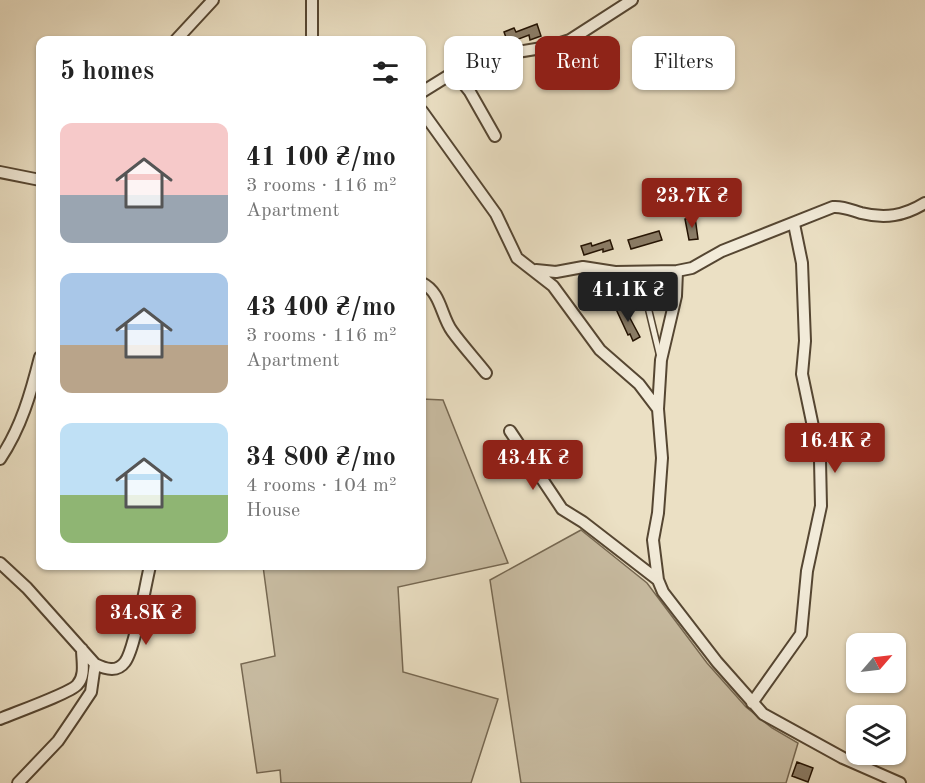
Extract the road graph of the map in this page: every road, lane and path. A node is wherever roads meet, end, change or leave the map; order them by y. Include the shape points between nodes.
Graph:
1 (213, 0) edge
2 (312, 0) edge
3 (632, 0) edge
4 (180, 36) edge
5 (312, 36) edge
6 (523, 51) edge
7 (444, 79) edge
8 (426, 90) edge
9 (468, 90) edge
10 (426, 117) edge
11 (495, 136) dead end
12 (0, 172) edge
13 (36, 179) edge
14 (925, 203) edge
15 (794, 224) junction
16 (532, 269) junction
17 (677, 272) junction
18 (426, 285) edge
19 (648, 306) dead end
20 (662, 360) junction
21 (486, 373) dead end
22 (36, 375) edge
23 (658, 409) junction
24 (510, 430) dead end
25 (0, 459) edge
26 (0, 563) edge
27 (149, 570) edge
28 (658, 580) junction
29 (82, 649) junction
30 (95, 664) junction
31 (752, 702) junction
32 (0, 719) edge
33 (18, 783) edge
34 (900, 783) edge

1 - 4 street
2 - 5 street
3 - 6 street via 570,40
7 - 8 street
9 - 11 street
10 - 16 street via 496,214 517,258
12 - 13 street
14 - 15 street via 898,216 833,207
15 - 17 street
15 - 31 street via 802,263 802,374 820,459 821,506 807,571 801,634
16 - 17 street via 546,272 583,267 615,272
16 - 23 street via 553,286 600,350 639,384
17 - 20 street via 676,296
18 - 21 street via 442,306 450,329
19 - 20 lane
20 - 23 street
22 - 25 street via 15,436
23 - 28 street via 662,458 653,540
24 - 28 street via 562,509
26 - 29 street
27 - 30 street via 124,664 106,669
28 - 31 street via 683,618
29 - 30 street
29 - 32 street via 83,673 77,685
30 - 33 street via 91,692 75,717
31 - 34 street via 789,730

